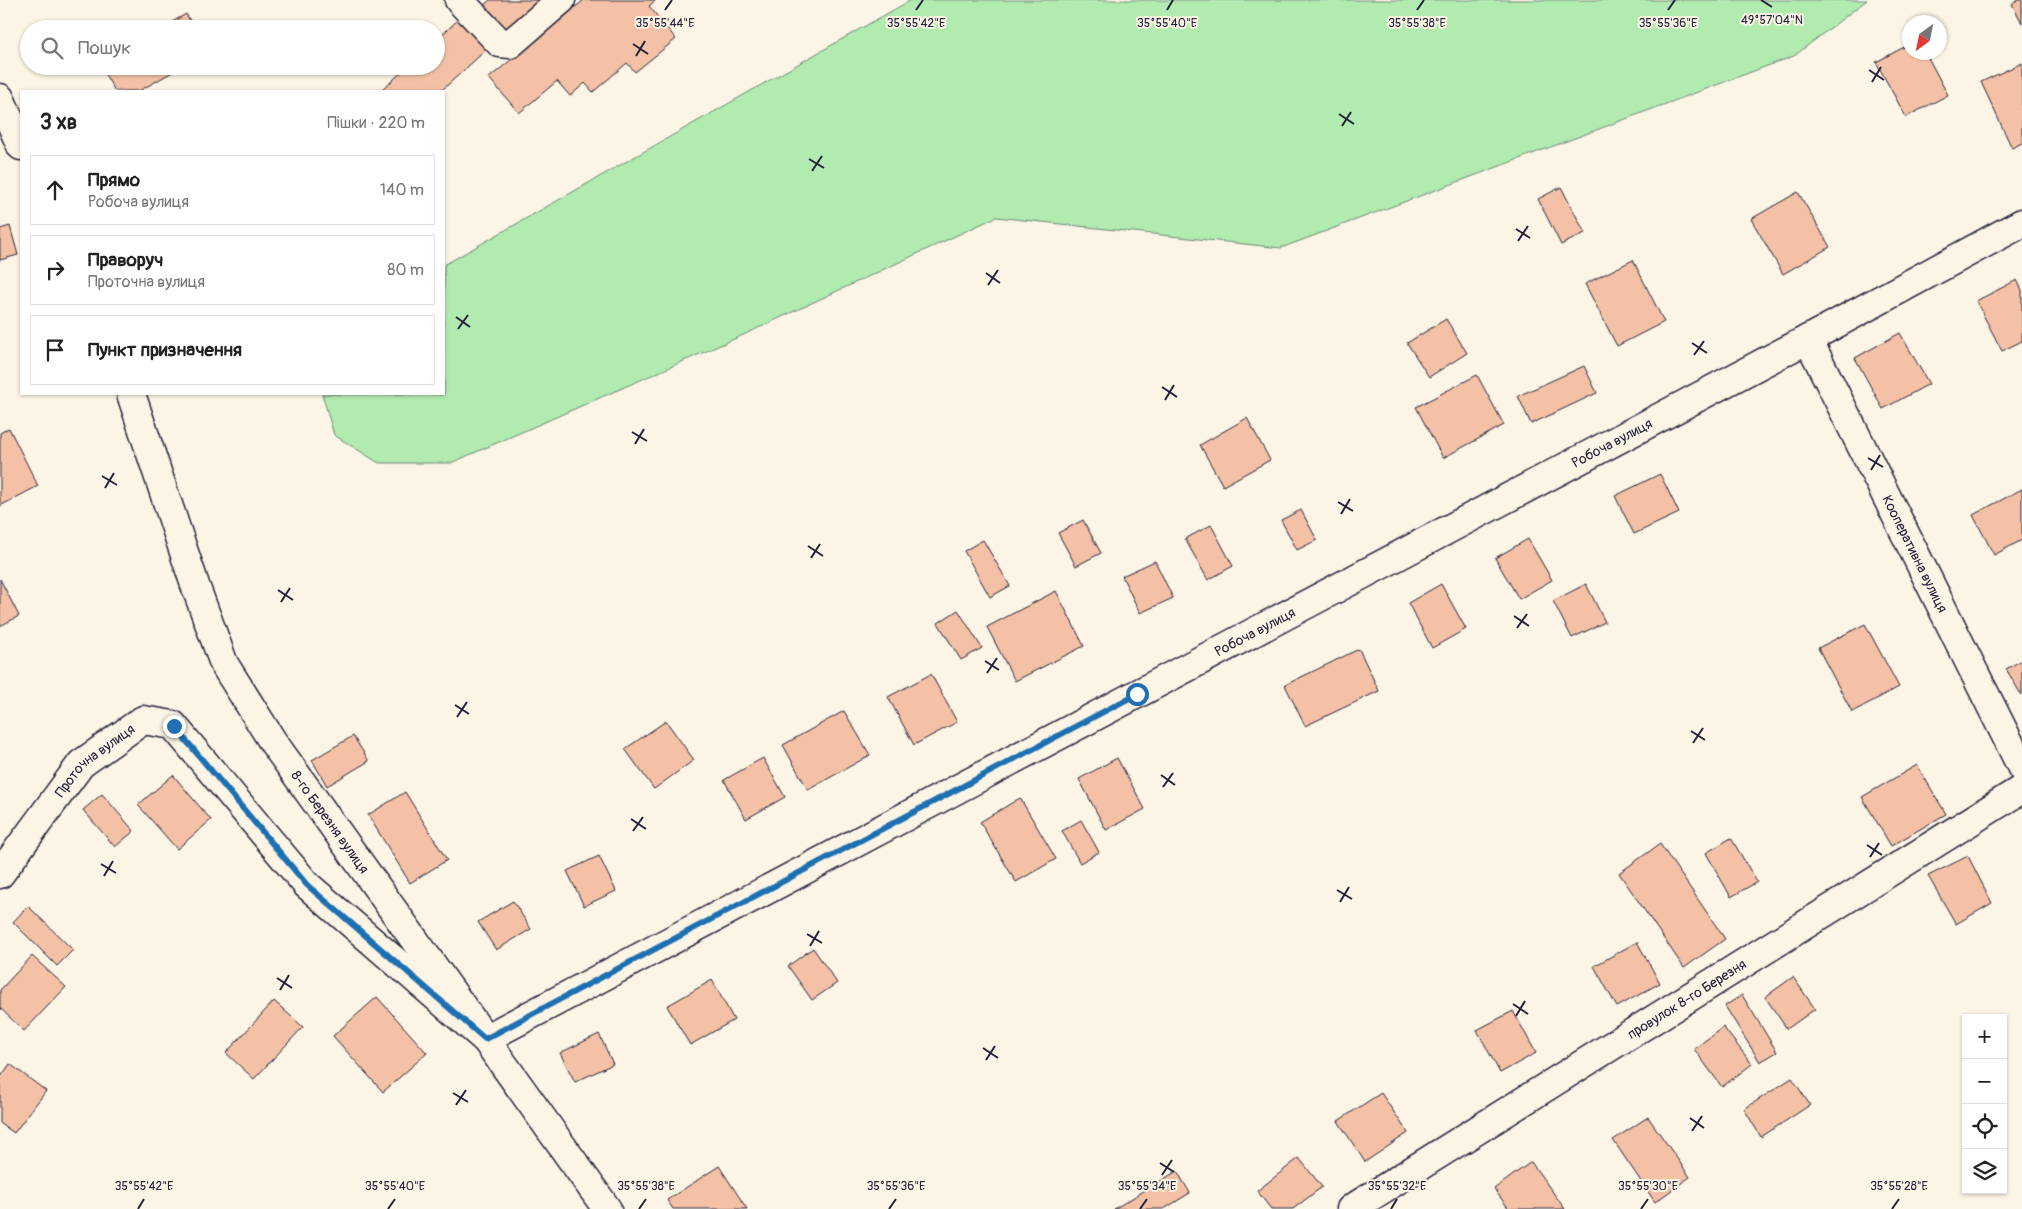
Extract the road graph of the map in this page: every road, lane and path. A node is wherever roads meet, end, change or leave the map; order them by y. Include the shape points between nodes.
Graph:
1 (460, 0) edge
2 (561, 0) edge
3 (0, 98) edge
4 (20, 144) edge
5 (2022, 223) edge
6 (1808, 339) junction
7 (131, 395) edge
8 (2022, 768) edge
9 (2022, 788) edge
10 (0, 874) edge
11 (485, 1039) junction
12 (607, 1209) edge
13 (1351, 1209) edge

1 - 2 street via 500,44 510,44
3 - 4 street
5 - 6 street, Робоча вулиця
6 - 8 street, Кооперативна вулиця
6 - 11 street, Робоча вулиця
7 - 11 street, 8-го Березня вулиця via 224,664 273,742
9 - 13 street, провулок 8-го Березня
10 - 11 street, Проточна вулиця via 80,764 143,720 174,726 307,885
11 - 12 street, 8-го Березня вулиця

